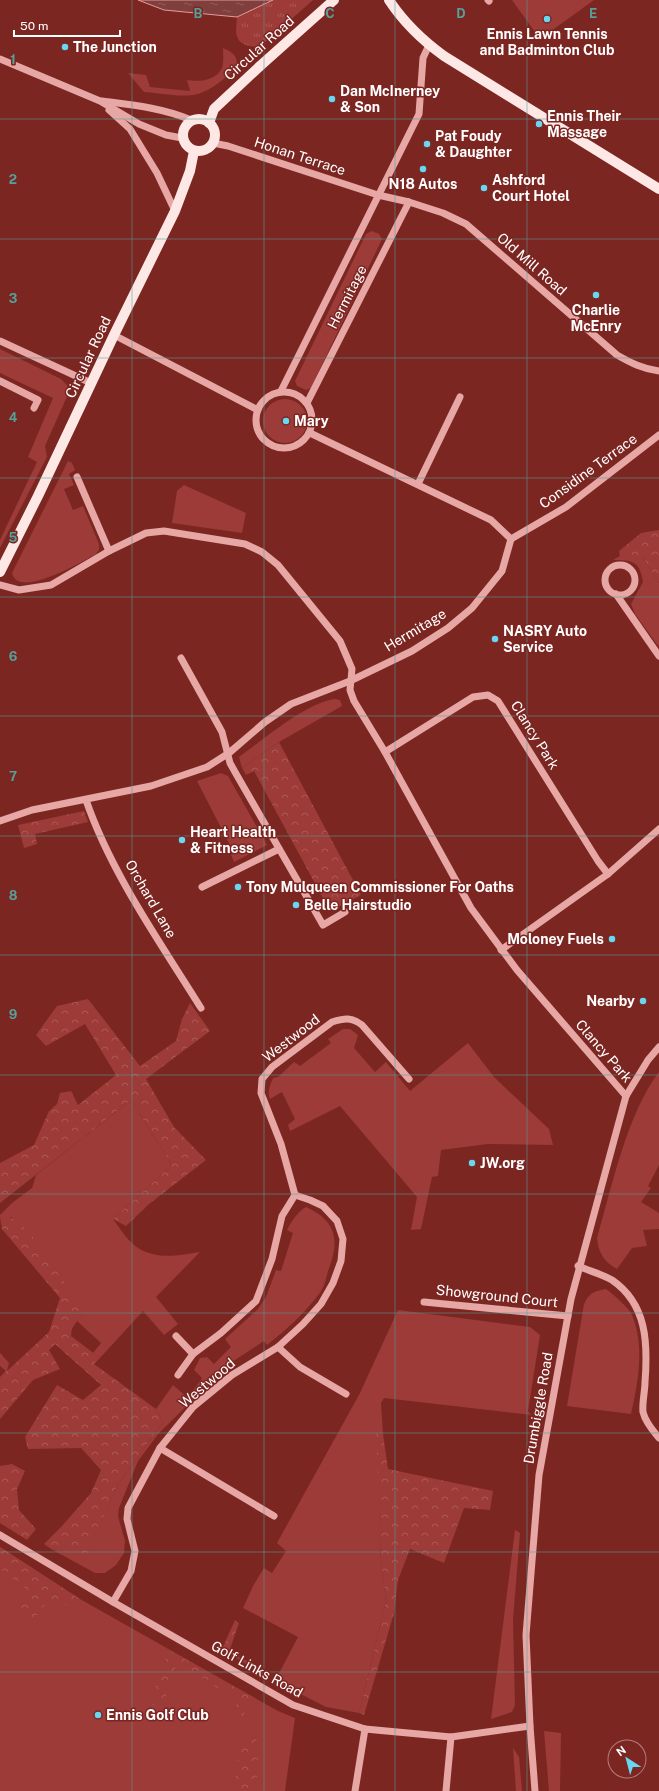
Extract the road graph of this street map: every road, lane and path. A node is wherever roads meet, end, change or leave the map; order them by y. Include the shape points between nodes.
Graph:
1 (334, 0) edge
2 (389, 0) edge
3 (429, 45) junction
4 (0, 59) edge
5 (100, 101) junction
6 (192, 120) junction
7 (209, 122) junction
8 (182, 138) junction
9 (213, 143) junction
10 (194, 151) junction
11 (659, 189) edge
12 (378, 195) junction
13 (410, 202) junction
14 (175, 211) junction
15 (114, 335) junction
16 (0, 341) edge
17 (659, 371) edge
18 (0, 381) edge
19 (91, 383) junction
20 (281, 391) junction
21 (460, 397) dead end
22 (307, 403) junction
23 (34, 408) dead end
24 (258, 410) junction
25 (310, 432) junction
26 (659, 435) edge
27 (77, 477) dead end
28 (418, 484) junction
29 (511, 539) junction
30 (109, 551) junction
31 (0, 572) edge
32 (0, 585) edge
33 (628, 593) junction
34 (616, 594) junction
35 (625, 609) junction
36 (659, 656) edge
37 (181, 658) dead end
38 (350, 681) junction
39 (384, 752) junction
40 (228, 753) junction
41 (86, 800) junction
42 (0, 821) edge
43 (659, 829) edge
44 (279, 849) junction
45 (608, 874) junction
46 (202, 887) dead end
47 (345, 912) dead end
48 (501, 950) junction
49 (200, 1008) dead end
50 (659, 1047) edge
51 (409, 1079) dead end
52 (626, 1096) junction
53 (295, 1195) junction
54 (578, 1266) junction
55 (424, 1302) dead end
56 (568, 1316) junction
57 (176, 1336) dead end
58 (278, 1348) junction
59 (194, 1354) junction
60 (178, 1375) dead end
61 (346, 1394) dead end
62 (659, 1438) edge
63 (160, 1448) junction
64 (274, 1516) dead end
65 (0, 1535) edge
66 (113, 1602) junction
67 (530, 1726) junction
68 (365, 1729) junction
69 (451, 1737) junction
70 (355, 1791) edge
71 (446, 1791) edge
72 (535, 1791) edge

1 - 7 main road, Circular Road via 214,109
2 - 3 main road via 409,27
3 - 11 main road
3 - 12 street, Hermitage via 423,58 419,114
4 - 5 street
5 - 6 street via 140,105
5 - 8 street via 139,124 166,135
5 - 14 street via 130,129 157,173
6 - 7 main road
6 - 8 main road via 184,128
7 - 9 main road via 214,129
8 - 10 main road via 186,146
9 - 10 main road via 201,152
9 - 12 street, Honan Terrace
10 - 14 main road, Circular Road via 190,171
12 - 13 street, Old Mill Road
12 - 20 street, Hermitage
13 - 17 street, Old Mill Road via 466,224 617,355 631,364
13 - 22 street, Hermitage
14 - 15 main road, Circular Road
15 - 19 main road, Circular Road
15 - 24 street
16 - 19 street
18 - 23 street via 38,400
19 - 31 main road, Circular Road
20 - 22 street via 301,397
20 - 24 street via 264,401
21 - 28 street
22 - 25 street via 313,419
24 - 25 street via 257,424 261,436 273,446 292,447 302,442
25 - 28 street
26 - 29 street, Considine Terrace via 566,507
27 - 30 street
28 - 29 street via 491,520
29 - 38 street, Hermitage via 502,571 472,608 448,628 412,651
30 - 32 street via 51,585 19,590
30 - 38 street via 146,533 164,531 245,544 262,552 278,565 340,641 352,669
33 - 34 street
33 - 34 street via 635,585 634,575 628,567 618,565 609,569 605,579 608,588
33 - 35 street
34 - 35 street
35 - 36 street
37 - 40 street via 222,732
38 - 39 street, Clancy Park via 354,700
38 - 40 street, Hermitage via 291,704
39 - 45 street, Clancy Park via 472,697 488,695 498,701
39 - 48 street, Clancy Park via 471,908
40 - 41 street via 207,767 158,784
40 - 44 street via 230,763
41 - 42 street via 32,810
41 - 49 street, Orchard Lane via 96,828 135,901
43 - 45 street
44 - 46 street
44 - 47 street via 323,925
45 - 48 street
48 - 52 street, Clancy Park
50 - 52 street, Drumbiggle Road
51 - 53 street, Westwood via 355,1019 332,1022 272,1067 262,1079 261,1093 281,1144
52 - 54 street, Drumbiggle Road
53 - 58 street, Westwood via 323,1206 336,1221 343,1239 341,1261 333,1283 321,1304
53 - 59 street, Westwood via 282,1216 272,1259 256,1301
54 - 56 street, Drumbiggle Road
54 - 62 street via 611,1280 627,1293 638,1309 645,1334 643,1412
55 - 56 street, Showground Court
56 - 67 street, Drumbiggle Road via 540,1474 526,1635
57 - 59 street
58 - 61 street via 300,1367
58 - 63 street, Westwood via 232,1375 193,1407
59 - 60 street, Westwood
63 - 64 street
63 - 66 street, Westwood via 128,1508 127,1519 135,1550 131,1571
65 - 66 street, Golf Links Road
66 - 68 street, Golf Links Road via 293,1705
67 - 69 street, Golf Links Road
67 - 72 street, Drumbiggle Road
68 - 69 street, Golf Links Road
68 - 70 street
69 - 71 street

